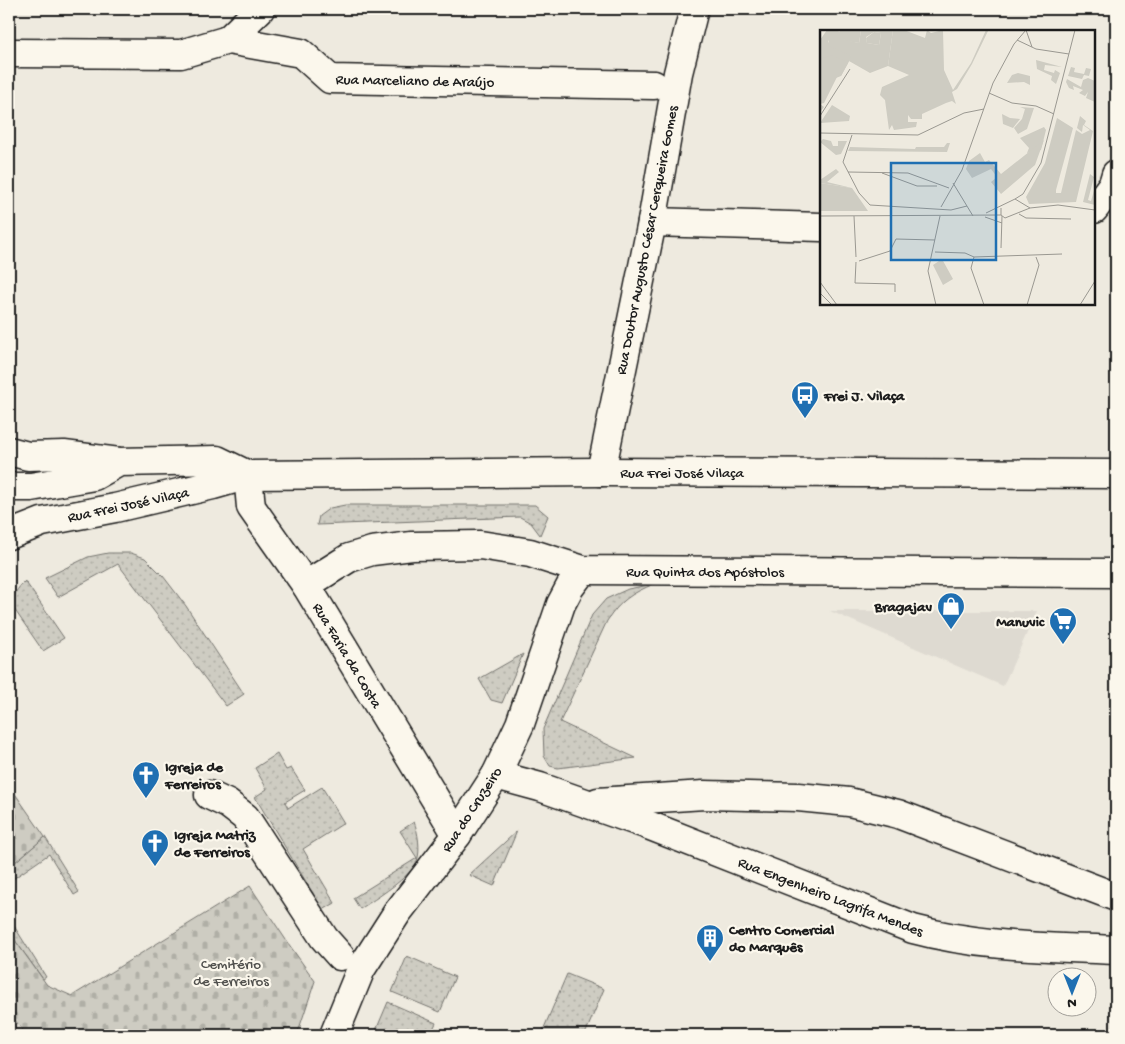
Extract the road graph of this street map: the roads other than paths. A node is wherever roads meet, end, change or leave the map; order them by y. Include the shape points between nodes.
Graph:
1 (260, 9) edge
2 (694, 9) edge
3 (228, 40) junction
4 (9, 54) edge
5 (654, 85) dead end
6 (1116, 174) edge
7 (1095, 208) edge
8 (652, 222) junction
9 (820, 227) edge
10 (9, 451) edge
11 (119, 462) junction
12 (600, 472) junction
13 (1116, 474) edge
14 (248, 475) junction
15 (9, 487) edge
16 (9, 535) edge
17 (583, 570) junction
18 (1116, 573) edge
19 (306, 585) junction
20 (496, 776) junction
21 (209, 795) dead end
22 (584, 803) junction
23 (457, 835) junction
24 (1116, 897) edge
25 (1116, 950) edge
26 (340, 956) dead end
27 (334, 1035) edge

1 - 3 street
2 - 8 street, Rua Doutor Augusto César Cerqueira Gomes via 678,73
3 - 4 street, Rua Marceliano de Araújo via 180,54
3 - 5 street, Rua Marceliano de Araújo via 301,53 330,79
6 - 7 street via 1114,184
8 - 9 street
8 - 12 street, Rua Doutor Augusto César Cerqueira Gomes
10 - 11 street via 28,456 64,454
11 - 14 street, Rua Frei José Vilaça via 217,460
11 - 15 street, Rua Frei José Vilaça via 94,476 31,487
12 - 13 street, Rua Frei José Vilaça
12 - 14 street, Rua Frei José Vilaça
14 - 16 street, Rua Frei José Vilaça via 213,486 42,522
14 - 19 street, Rua Faria da Costa via 251,507
17 - 18 street, Rua Quinta dos Apóstolos
17 - 19 street, Rua Quinta dos Apóstolos via 530,553 480,545 412,546 372,551 349,558
17 - 20 street, Rua do Cruzeiro via 560,604 520,724
19 - 23 street, Rua Faria da Costa
20 - 22 street, Rua Engenheiro Lagrifa Mendes
20 - 23 street, Rua do Cruzeiro
21 - 26 street via 245,817 324,938
22 - 24 street, Rua Engenheiro Lagrifa Mendes via 704,795 798,796 849,802 898,814
22 - 25 street, Rua Engenheiro Lagrifa Mendes via 655,827 913,929 947,938 1002,945
23 - 27 street, Rua do Cruzeiro via 398,913 361,970

